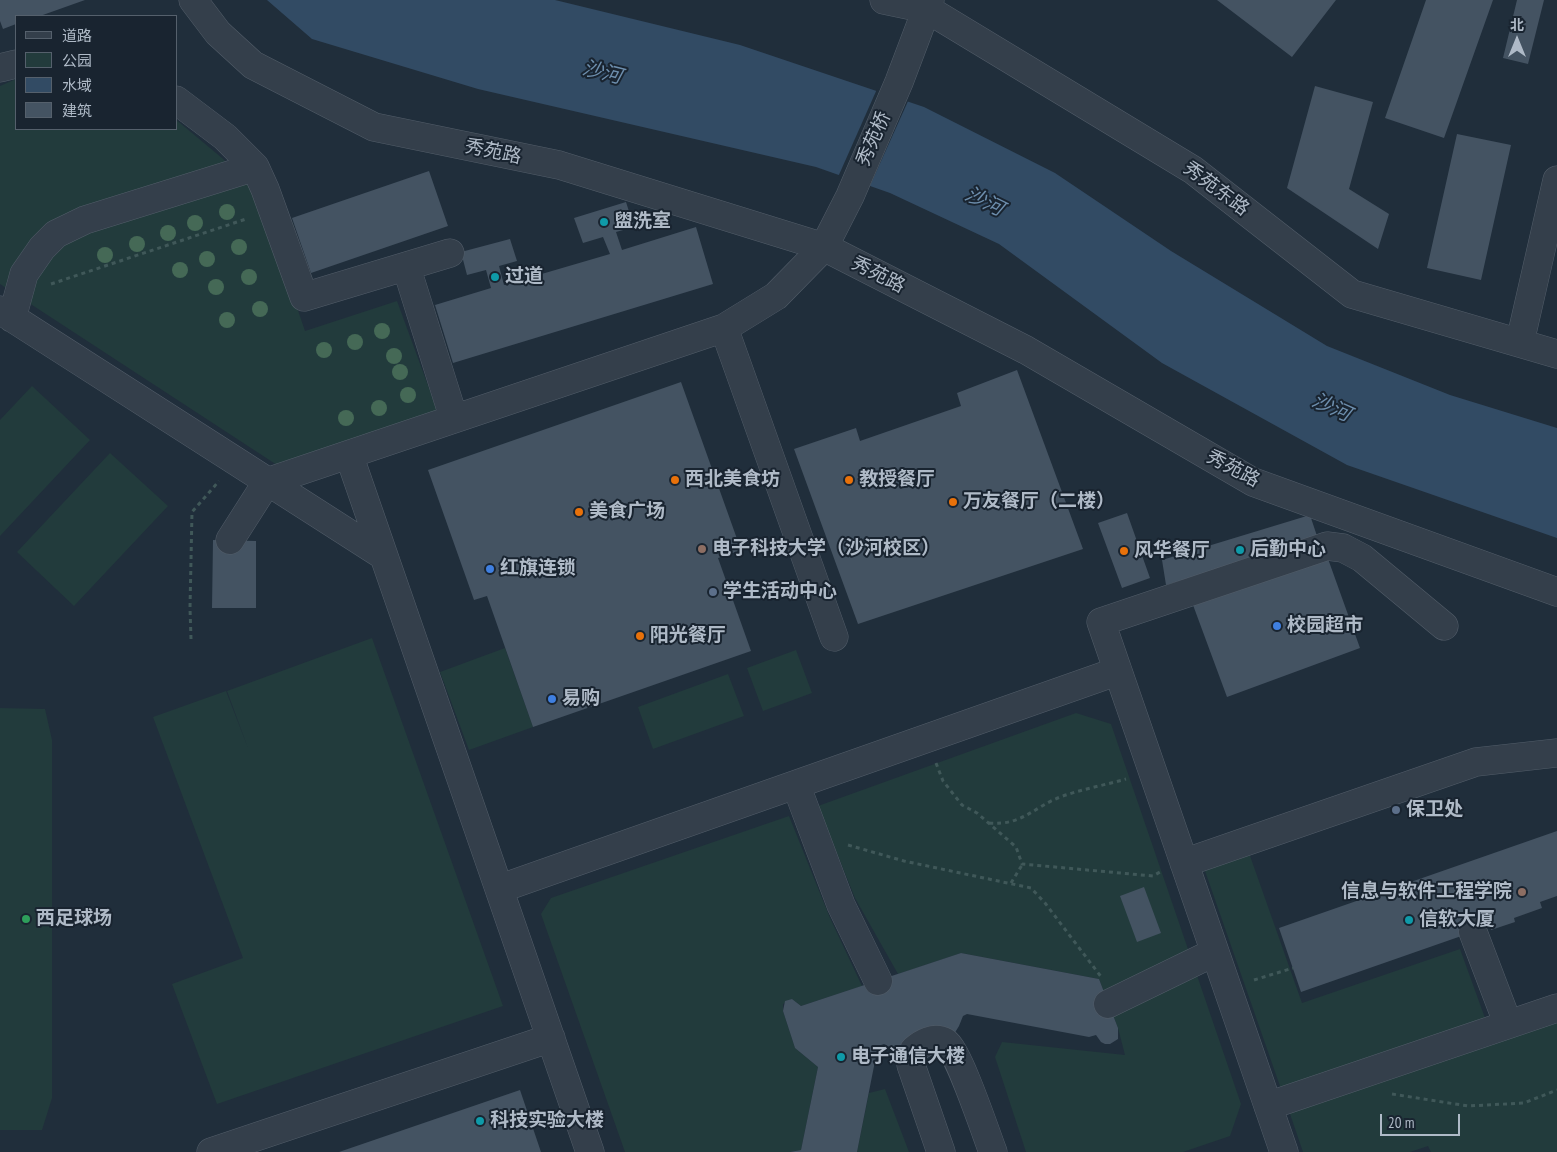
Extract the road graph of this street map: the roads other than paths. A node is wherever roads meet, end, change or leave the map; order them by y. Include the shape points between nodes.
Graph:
1 (193, 0) edge
2 (884, 0) edge
3 (928, 4) edge
4 (15, 64) edge
5 (0, 68) edge
6 (178, 102) edge
7 (255, 167) junction
8 (1557, 180) edge
9 (824, 248) junction
10 (450, 253) dead end
11 (406, 266) junction
12 (10, 307) edge
13 (724, 328) junction
14 (1520, 342) junction
15 (1557, 354) edge
16 (454, 419) junction
17 (349, 455) junction
18 (267, 482) junction
19 (230, 540) dead end
20 (384, 556) junction
21 (1557, 592) edge
22 (1444, 626) dead end
23 (834, 637) dead end
24 (1118, 671) junction
25 (1557, 753) edge
26 (796, 785) junction
27 (1184, 863) junction
28 (499, 889) junction
29 (1473, 932) dead end
30 (1215, 952) junction
31 (878, 981) dead end
32 (1113, 1001) road end
33 (1557, 1008) edge
34 (1508, 1024) junction
35 (551, 1038) junction
36 (1268, 1106) junction
37 (1276, 1150) edge
38 (211, 1152) edge
39 (590, 1152) edge
40 (941, 1152) edge
41 (993, 1152) edge

1 - 9 street, 秀苑路 via 218,33 253,65 374,127 559,165
2 - 3 street, 秀苑东路
3 - 9 street, 秀苑桥 via 899,82
3 - 14 street, 秀苑东路 via 1193,170 1352,294
4 - 5 street
6 - 7 street via 225,137
7 - 11 street via 304,297
7 - 12 street via 85,220 56,234 24,274
8 - 14 street
9 - 13 street, 秀苑桥 via 776,296
9 - 21 street, 秀苑路 via 1026,350 1253,482
10 - 11 street
11 - 16 street
12 - 18 street
13 - 16 street, 秀苑桥
13 - 23 street
14 - 15 street, 秀苑东路
16 - 17 street, 秀苑桥
17 - 18 street, 秀苑桥
17 - 20 street
18 - 19 street
18 - 20 street
20 - 28 street
22 - 24 street via 1362,558 1343,548 1327,546 1101,622
24 - 26 street
24 - 27 street
25 - 27 street via 1476,762
26 - 28 street
26 - 31 street via 841,905
27 - 30 street
28 - 35 street
29 - 34 street
30 - 32 street
30 - 36 street
33 - 34 street
34 - 36 street
35 - 38 street
35 - 39 street
36 - 37 street
40 - 41 street via 910,1060 920,1044 939,1040 949,1045 970,1089

